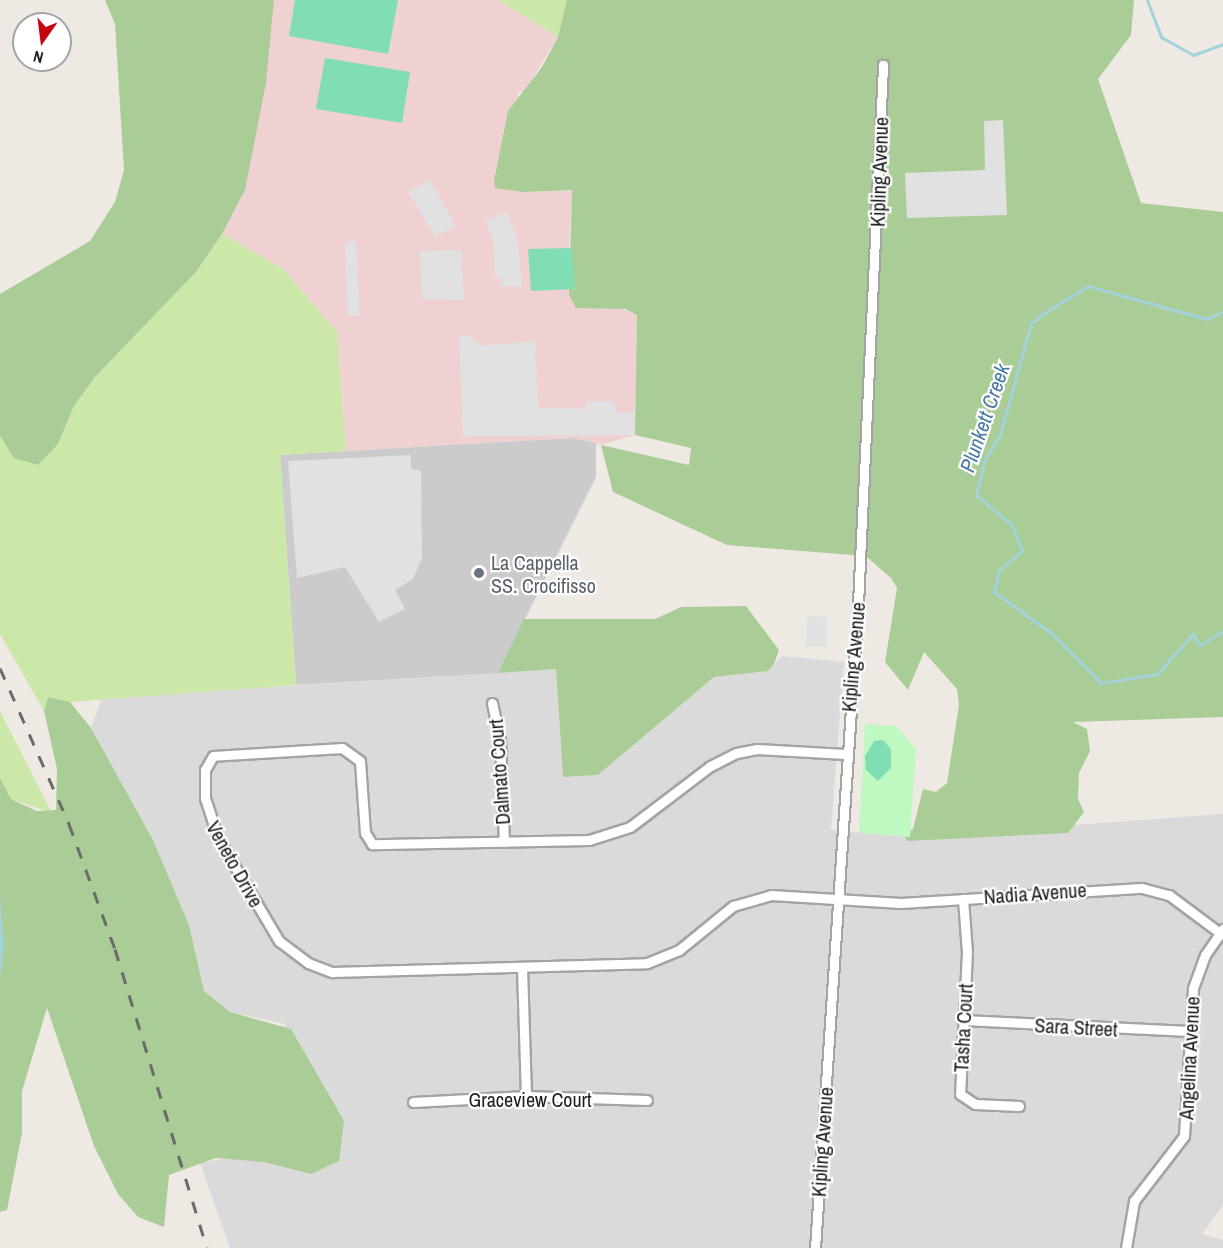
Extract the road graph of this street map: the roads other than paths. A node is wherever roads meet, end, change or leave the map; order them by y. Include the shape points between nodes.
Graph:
1 (883, 65) dead end
2 (492, 703) dead end
3 (845, 754) junction
4 (504, 842) junction
5 (963, 898) junction
6 (838, 900) junction
7 (1221, 931) edge
8 (522, 968) junction
9 (963, 1020) junction
10 (1190, 1031) junction
11 (526, 1096) junction
12 (647, 1100) dead end
13 (413, 1102) dead end
14 (1019, 1106) dead end
15 (815, 1248) edge
16 (1126, 1248) edge

1 - 3 street, Kipling Avenue via 858,604
2 - 4 street, Dalmato Court via 500,740
3 - 4 street, Veneto Drive via 743,751 709,767 614,835
3 - 6 street, Kipling Avenue
4 - 8 street, Veneto Drive via 372,844 365,833 360,761 348,749 219,754 205,770 213,828 272,931 298,957 344,974
5 - 6 street, Nadia Avenue via 894,903
5 - 7 street, Nadia Avenue via 1142,888 1181,902
5 - 9 street, Tasha Court
6 - 8 street, Veneto Drive via 752,898 655,961
6 - 15 street, Kipling Avenue
7 - 10 street, Angelina Avenue via 1195,978
8 - 11 street
9 - 10 street, Sara Street
9 - 14 street, Tasha Court via 960,1094 975,1104
10 - 16 street, Angelina Avenue via 1184,1136 1134,1201
11 - 12 street, Graceview Court
11 - 13 street, Graceview Court

